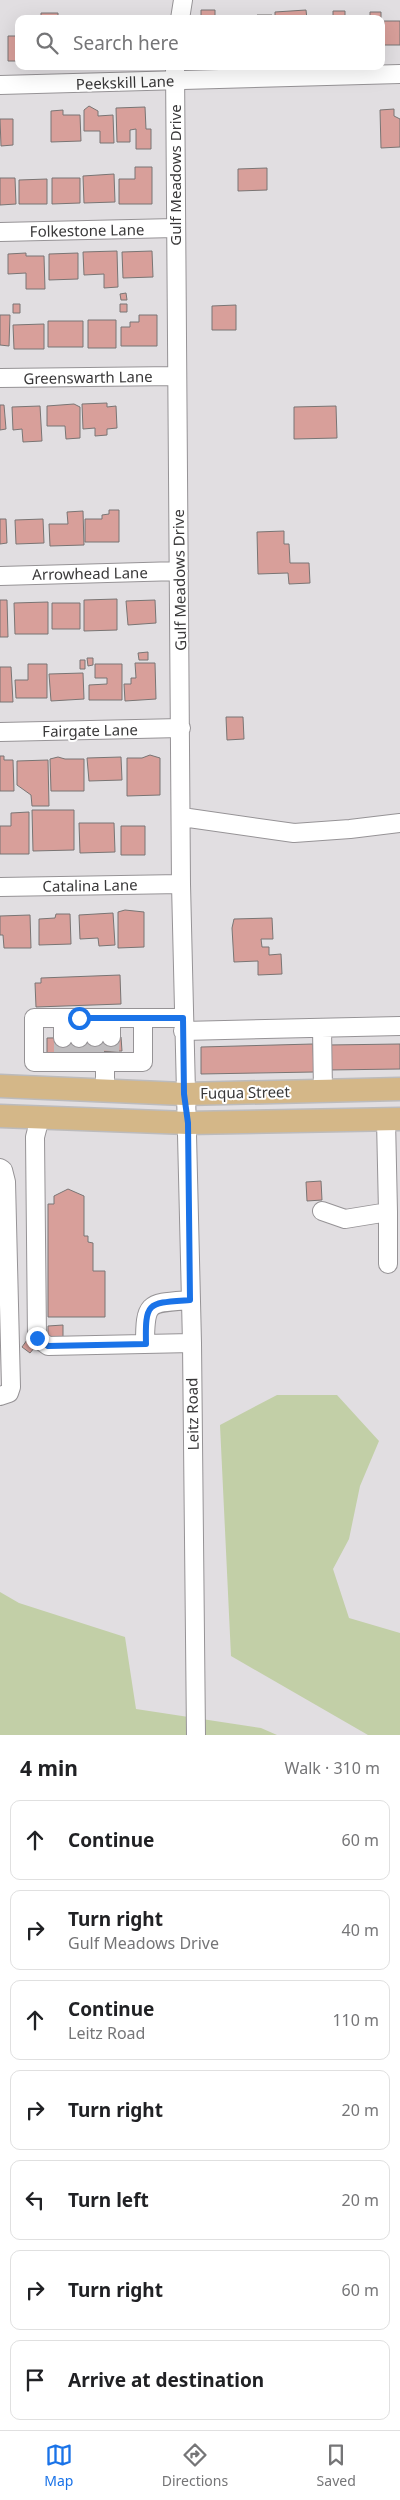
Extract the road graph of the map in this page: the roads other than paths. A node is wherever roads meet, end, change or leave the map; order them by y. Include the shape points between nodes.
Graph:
1 (183, 0) edge
2 (181, 15) edge
3 (175, 74) edge
4 (400, 74) edge
5 (0, 85) edge
6 (175, 228) junction
7 (0, 232) edge
8 (177, 376) junction
9 (0, 378) edge
10 (179, 571) junction
11 (0, 576) edge
12 (181, 728) junction
13 (0, 732) edge
14 (182, 817) junction
15 (400, 823) edge
16 (181, 884) junction
17 (0, 887) edge
18 (87, 1018) junction
19 (143, 1018) junction
20 (183, 1024) junction
21 (400, 1026) edge
22 (322, 1028) junction
23 (88, 1051) junction
24 (0, 1086) edge
25 (392, 1089) edge
26 (105, 1090) junction
27 (323, 1091) junction
28 (184, 1094) junction
29 (0, 1116) edge
30 (40, 1118) junction
31 (393, 1120) edge
32 (188, 1123) junction
33 (1, 1169) edge
34 (322, 1211) dead end
35 (388, 1212) junction
36 (4, 1239) edge
37 (388, 1264) dead end
38 (190, 1300) junction
39 (4, 1316) edge
40 (192, 1343) junction
41 (146, 1344) junction
42 (0, 1396) edge
43 (196, 1735) edge

1 - 2 street
3 - 4 street, Peekskill Lane via 201,78
3 - 5 street, Peekskill Lane
3 - 6 street, Gulf Meadows Drive
6 - 7 street, Folkestone Lane
6 - 8 street, Gulf Meadows Drive
8 - 9 street, Greenswarth Lane
8 - 10 street, Gulf Meadows Drive
10 - 11 street, Arrowhead Lane
10 - 12 street, Gulf Meadows Drive
12 - 13 street, Fairgate Lane
12 - 14 street, Gulf Meadows Drive
14 - 15 street via 294,833
14 - 16 street, Gulf Meadows Drive
16 - 17 street, Catalina Lane
16 - 20 street, Gulf Meadows Drive
18 - 19 street
18 - 23 street
18 - 23 street
18 - 23 street via 34,1018 34,1062
19 - 20 street
19 - 23 street via 143,1062
20 - 22 street
20 - 28 street, Gulf Meadows Drive
21 - 22 street
22 - 27 street
23 - 26 street
24 - 26 main road, Fuqua Street
25 - 27 main road, Fuqua Street
25 - 31 main road
26 - 28 main road, Fuqua Street
27 - 28 main road, Fuqua Street
28 - 32 street, Leitz Road
29 - 30 main road, Fuqua Street
30 - 32 main road, Fuqua Street
30 - 41 street via 36,1137 37,1338 48,1346
31 - 32 main road, Fuqua Street
31 - 35 street
32 - 38 street, Leitz Road
33 - 36 street via 6,1182
34 - 35 street via 345,1219
35 - 37 street
36 - 39 street
38 - 40 street, Leitz Road
38 - 41 street via 160,1302 151,1306 145,1317
39 - 42 street via 11,1387 9,1393
40 - 41 street
40 - 43 street, Leitz Road

